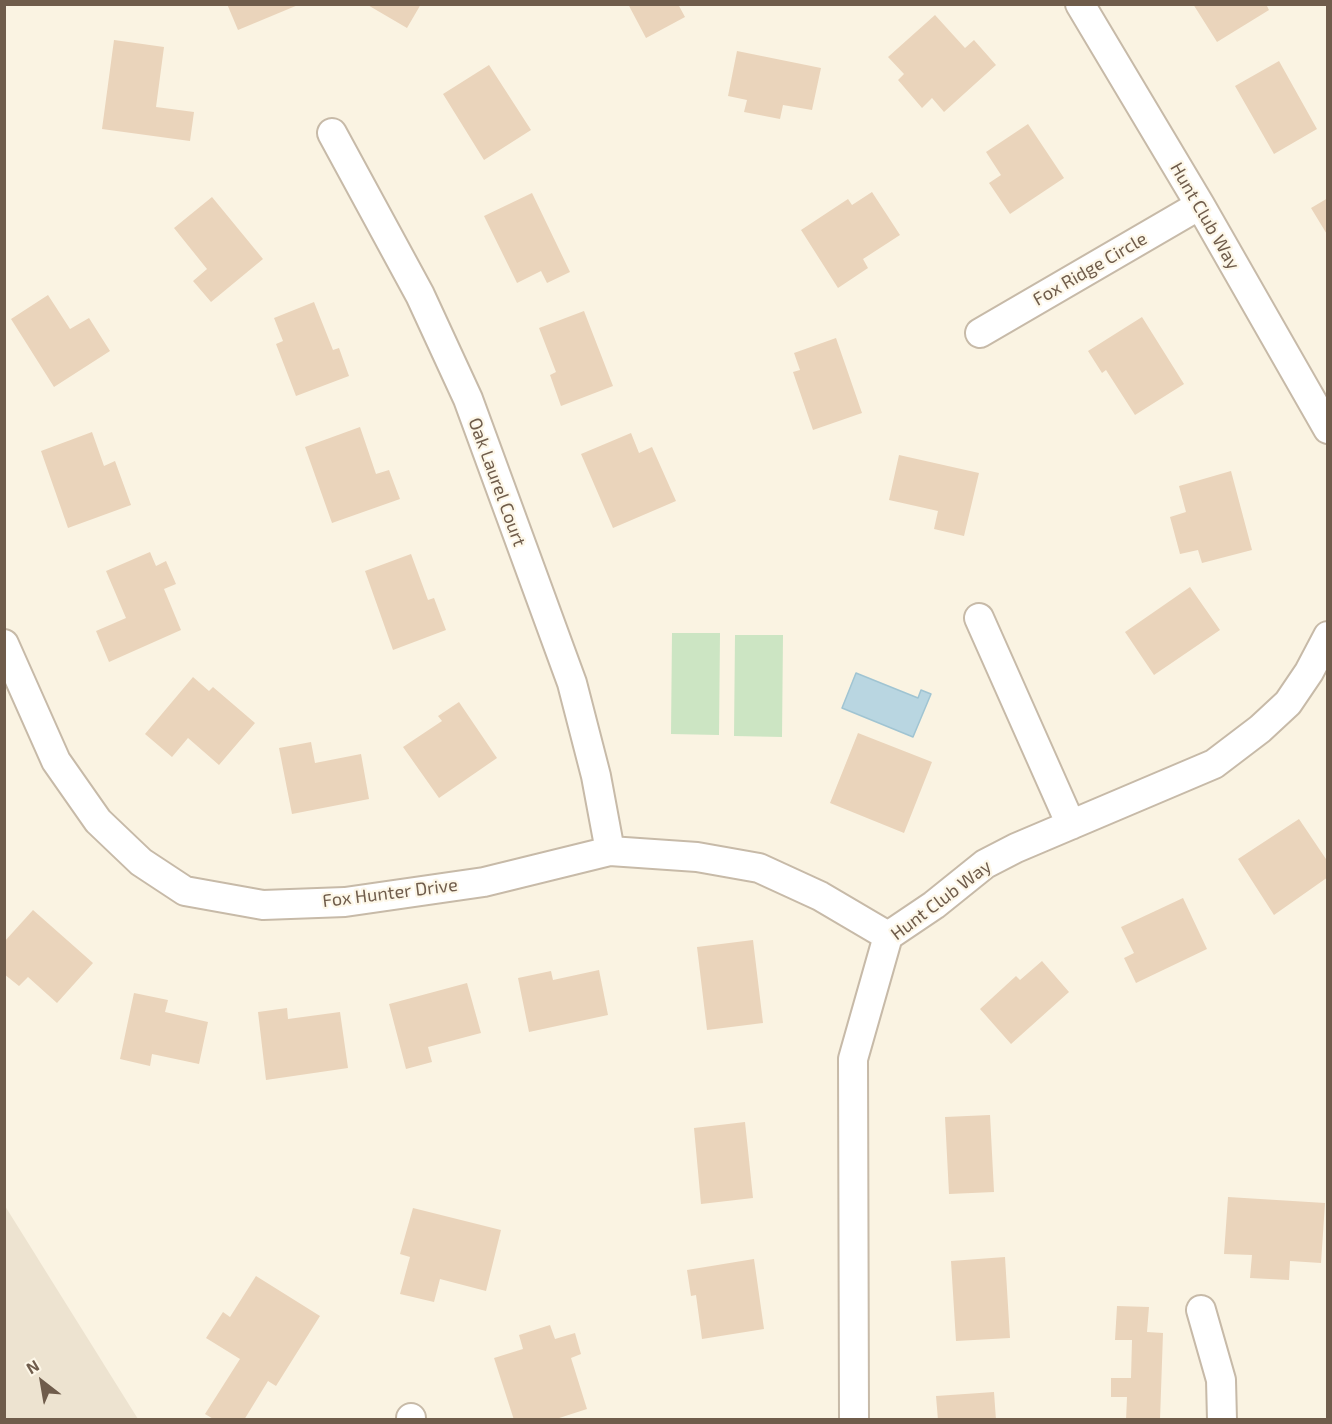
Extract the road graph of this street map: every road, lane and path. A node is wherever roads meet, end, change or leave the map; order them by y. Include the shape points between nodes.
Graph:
1 (1080, 4) edge
2 (332, 133) dead end
3 (1200, 205) junction
4 (980, 333) dead end
5 (1328, 429) edge
6 (979, 618) dead end
7 (1328, 636) edge
8 (4, 644) edge
9 (1071, 825) junction
10 (610, 851) junction
11 (888, 936) junction
12 (1200, 1310) dead end
13 (854, 1419) edge
14 (1222, 1419) edge

1 - 3 street, Hunt Club Way
2 - 10 street, Oak Laurel Court via 420,295 468,399 572,683
3 - 4 street, Fox Ridge Circle
3 - 5 street, Hunt Club Way
6 - 9 street
7 - 9 street, Hunt Club Way via 1288,702 1214,764
8 - 10 street, Fox Hunter Drive via 56,761 98,821 141,862 185,891 263,905 345,902 484,882
9 - 11 street, Hunt Club Way via 985,864
10 - 11 street, Fox Hunter Drive via 697,857 759,868 820,896
11 - 13 street, Hunt Club Way via 854,1059
12 - 14 street via 1221,1380

